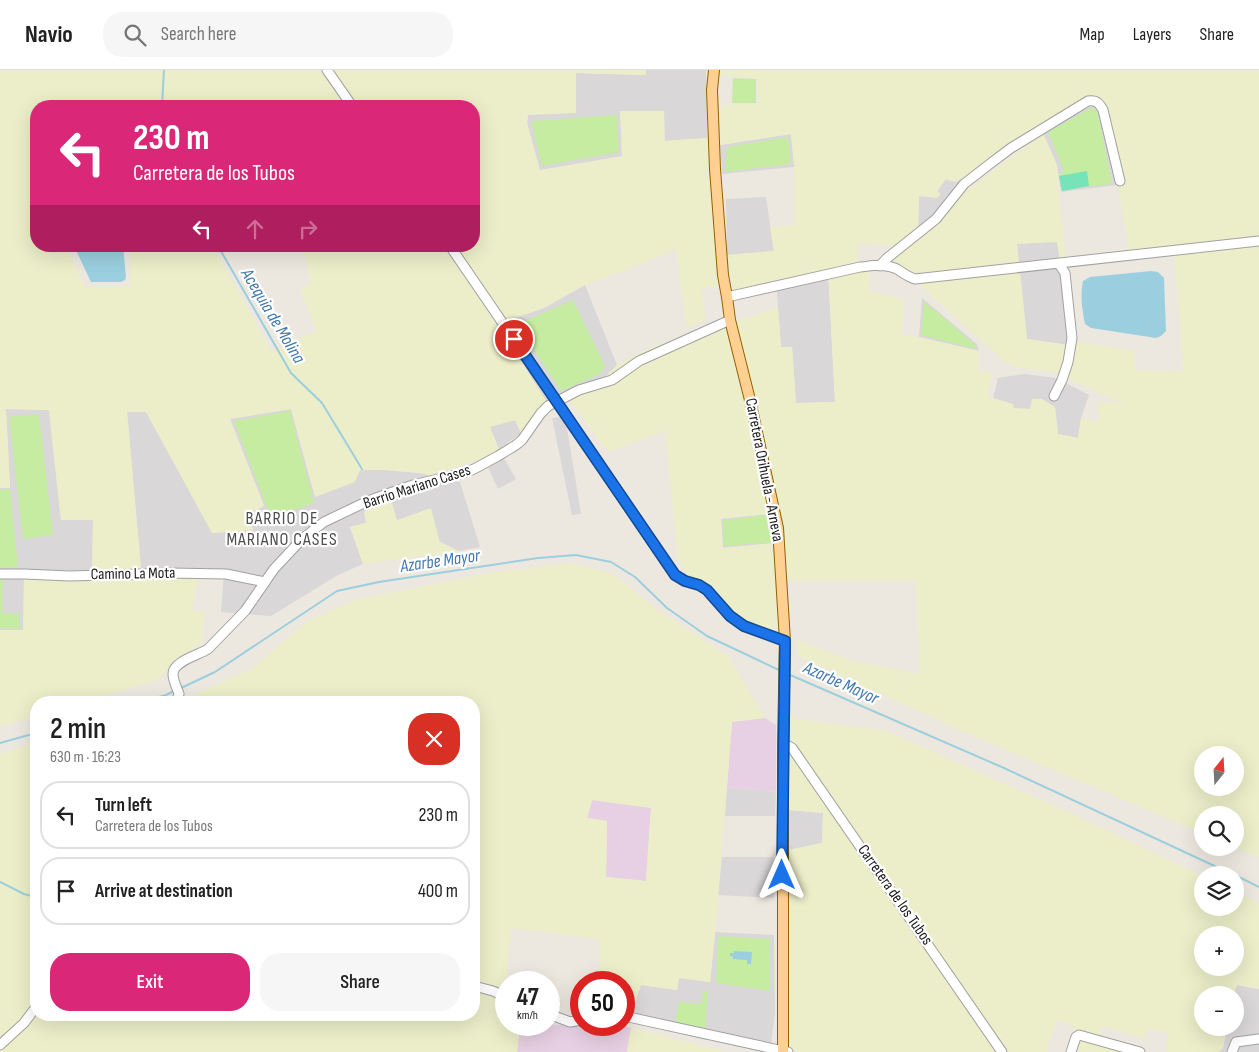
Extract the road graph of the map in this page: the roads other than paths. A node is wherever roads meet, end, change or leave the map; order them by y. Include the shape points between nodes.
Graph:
1 (327, 70) edge
2 (714, 70) edge
3 (348, 100) edge
4 (1120, 181) dead end
5 (1259, 241) edge
6 (454, 252) edge
7 (1059, 264) junction
8 (880, 266) junction
9 (727, 297) junction
10 (730, 320) junction
11 (1054, 396) dead end
12 (557, 401) junction
13 (0, 574) edge
14 (265, 582) junction
15 (785, 641) junction
16 (178, 696) edge
17 (783, 743) junction
18 (480, 988) edge
19 (495, 992) edge
20 (30, 1015) edge
21 (635, 1018) edge
22 (1259, 1039) edge
23 (0, 1045) edge
24 (784, 1052) edge
25 (1002, 1052) edge
26 (1070, 1052) edge
27 (1140, 1052) edge
28 (1232, 1052) edge

1 - 3 street
2 - 9 main road, Carretera Orihuela - Arneva via 715,169
4 - 8 street via 1103,110 1094,100 1088,101 1011,148 964,184 936,219
5 - 7 street
6 - 12 street
7 - 8 street via 915,279 896,269
7 - 11 street via 1065,273 1072,338 1068,362
8 - 9 street via 860,267
9 - 10 main road, Carretera Orihuela - Arneva
10 - 12 street, Barrio Mariano Cases via 639,361 612,380
10 - 15 main road, Carretera Orihuela - Arneva via 778,528
12 - 14 street, Barrio Mariano Cases via 541,413 516,445 474,469 396,491 324,522 302,539
12 - 15 street via 675,575 707,590 730,616 744,626
13 - 14 street, Camino La Mota via 226,574
14 - 16 street, Barrio Mariano Cases via 245,611 214,642 202,653 177,664 173,676
15 - 17 main road, Carretera Orihuela - Arneva
17 - 24 main road, Carretera Orihuela - Arneva
17 - 25 street, Carretera de los Tubos via 792,748
18 - 19 street
20 - 23 street
21 - 24 street
22 - 28 street via 1236,1042
26 - 27 street via 1079,1034

